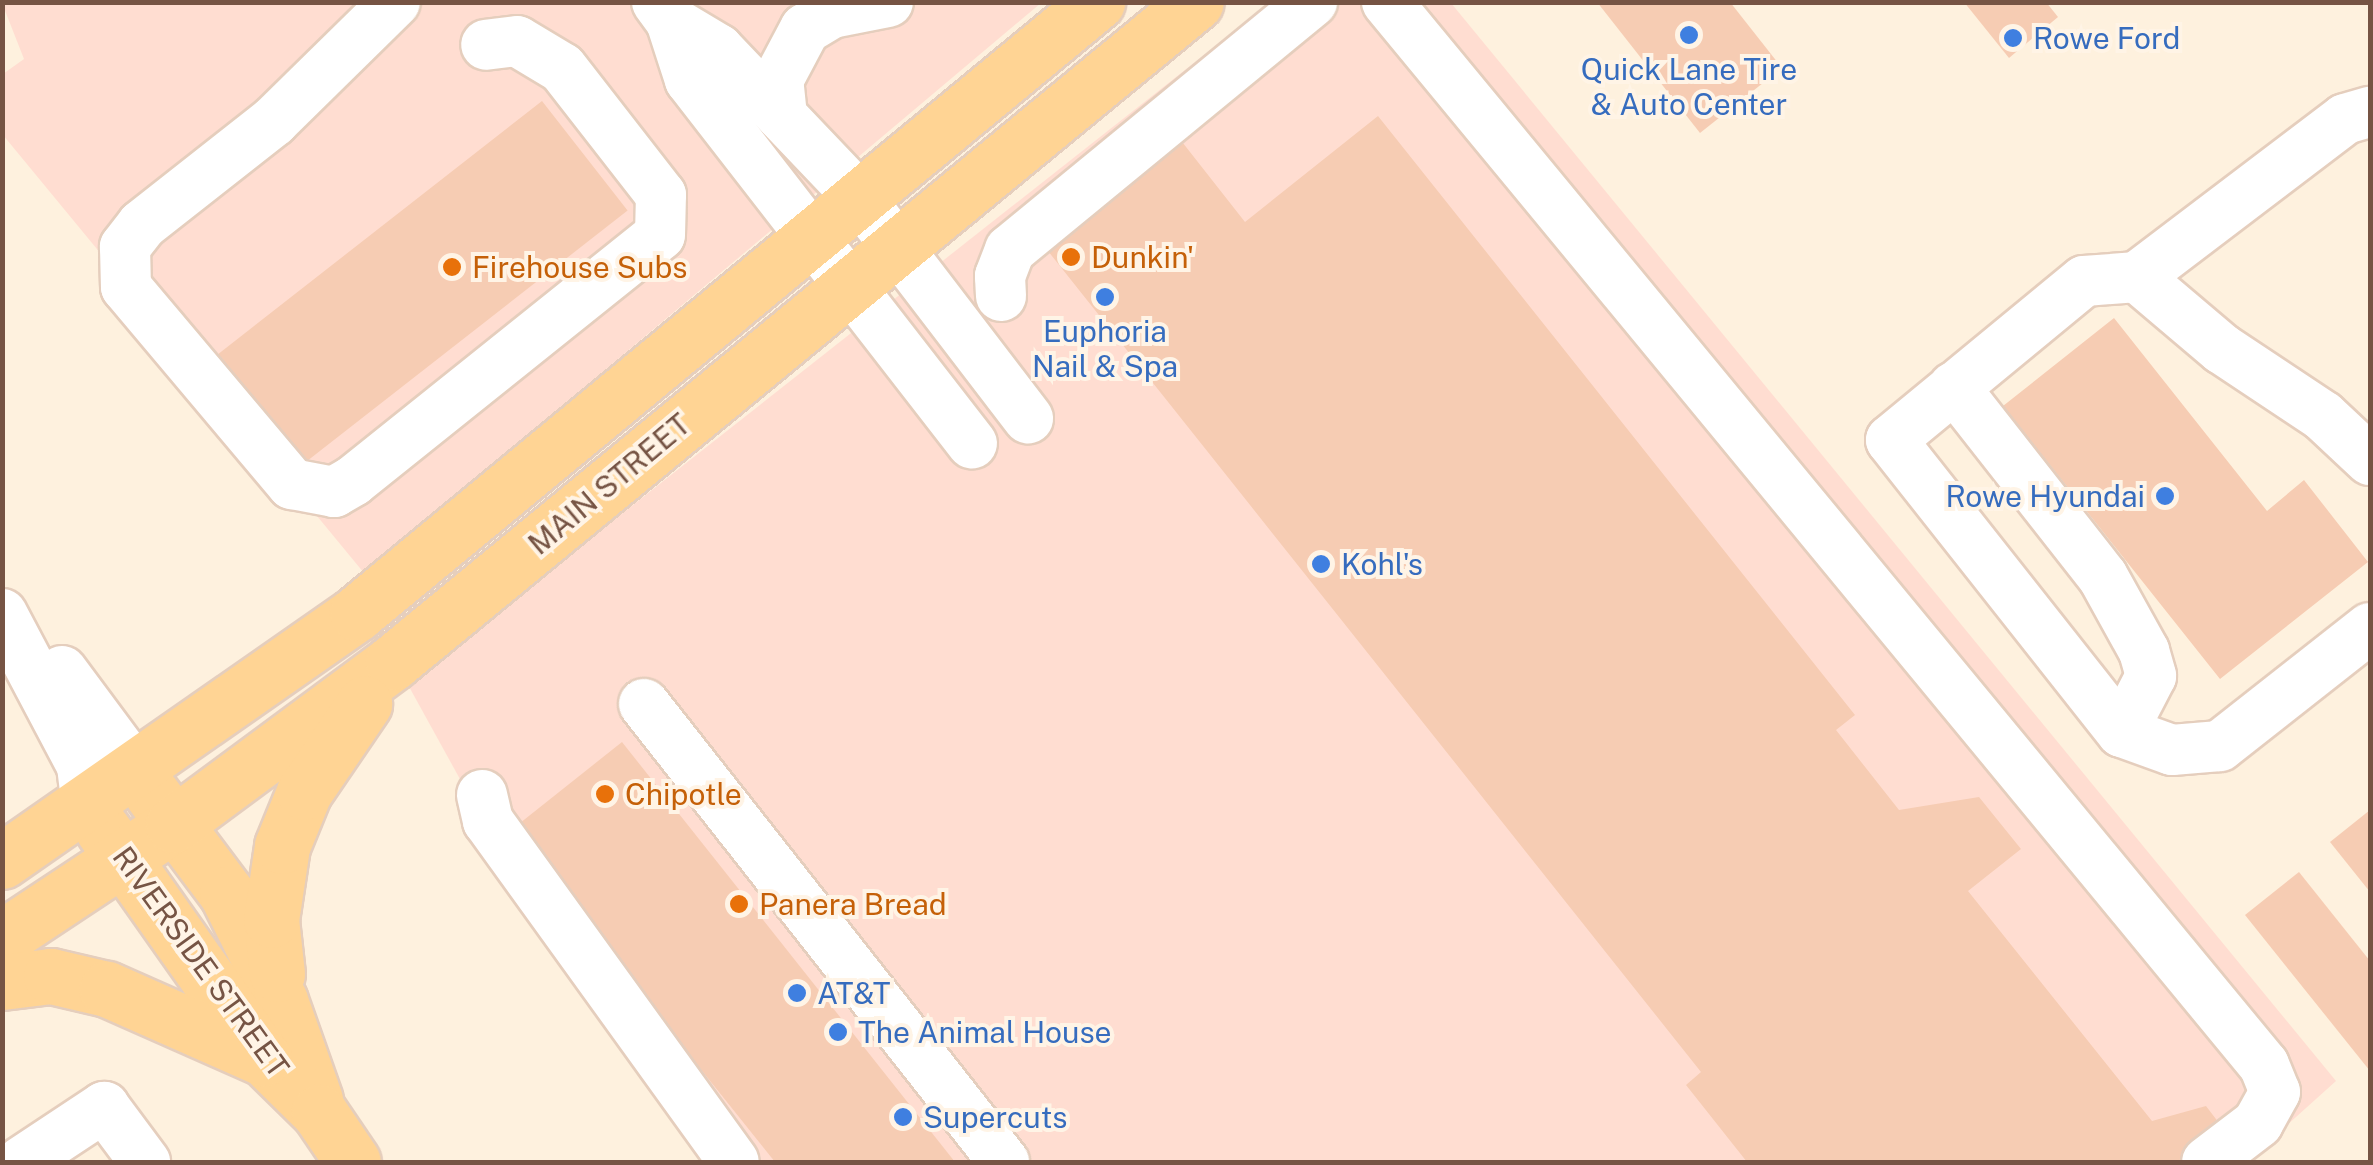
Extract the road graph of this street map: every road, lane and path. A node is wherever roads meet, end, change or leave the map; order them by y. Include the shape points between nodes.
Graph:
1 (395, 2) edge
2 (888, 2) edge
3 (1097, 2) edge
4 (1196, 2) edge
5 (1312, 2) edge
6 (1387, 2) edge
7 (664, 12) edge
8 (486, 45) dead end
9 (2370, 112) edge
10 (782, 116) junction
11 (858, 196) junction
12 (812, 234) junction
13 (896, 245) junction
14 (2138, 276) junction
15 (852, 282) junction
16 (1002, 296) dead end
17 (1954, 387) junction
18 (1028, 418) dead end
19 (972, 443) dead end
20 (2370, 460) edge
21 (8, 622) edge
22 (2370, 628) edge
23 (393, 662) junction
24 (644, 704) dead end
25 (2122, 732) junction
26 (137, 772) junction
27 (482, 795) dead end
28 (87, 807) junction
29 (173, 824) junction
30 (124, 858) junction
31 (2, 861) edge
32 (2, 938) edge
33 (2, 982) edge
34 (280, 1001) junction
35 (264, 1058) junction
36 (319, 1112) junction
37 (22, 1162) edge
38 (146, 1162) edge
39 (353, 1162) edge
40 (734, 1162) edge
41 (1004, 1162) edge
42 (2207, 1162) edge

1 - 8 lane via 274,121 142,225 125,247 126,288 292,484 334,492 353,481 660,235 662,195 562,68 516,41
2 - 10 lane via 832,14 804,29 778,80
3 - 11 main road, MAIN STREET
4 - 13 main road, MAIN STREET
5 - 16 lane via 1010,250 1000,276
6 - 42 lane via 2264,1065 2275,1092 2258,1124
7 - 10 lane via 718,49
7 - 12 lane via 690,80
9 - 14 lane via 2345,119
10 - 11 lane
11 - 12 main road, MAIN STREET
11 - 13 lane
12 - 15 lane
12 - 26 main road, MAIN STREET via 358,613
13 - 15 main road, MAIN STREET
13 - 18 lane
14 - 17 lane via 2084,281
14 - 20 lane via 2222,349 2324,416
15 - 19 lane
15 - 23 main road, MAIN STREET
17 - 25 lane via 2103,576 2144,650 2150,676
17 - 25 lane via 1891,440
21 - 26 lane via 48,651
21 - 28 lane via 82,766
22 - 25 lane via 2220,746 2172,750
23 - 29 main road, MAIN STREET
23 - 34 main road via 322,762 282,846 271,920
24 - 41 lane
26 - 28 main road, MAIN STREET
26 - 29 main road, RIVERSIDE STREET
27 - 40 lane via 488,821
28 - 30 main road, RIVERSIDE STREET
28 - 31 main road, MAIN STREET
29 - 30 main road, MAIN STREET
29 - 34 main road, RIVERSIDE STREET via 227,894
30 - 32 main road, MAIN STREET
30 - 35 main road, RIVERSIDE STREET
33 - 35 main road via 51,976 107,989
34 - 36 main road, RIVERSIDE STREET
35 - 36 main road, RIVERSIDE STREET
36 - 39 main road, RIVERSIDE STREET
37 - 38 lane via 104,1107

